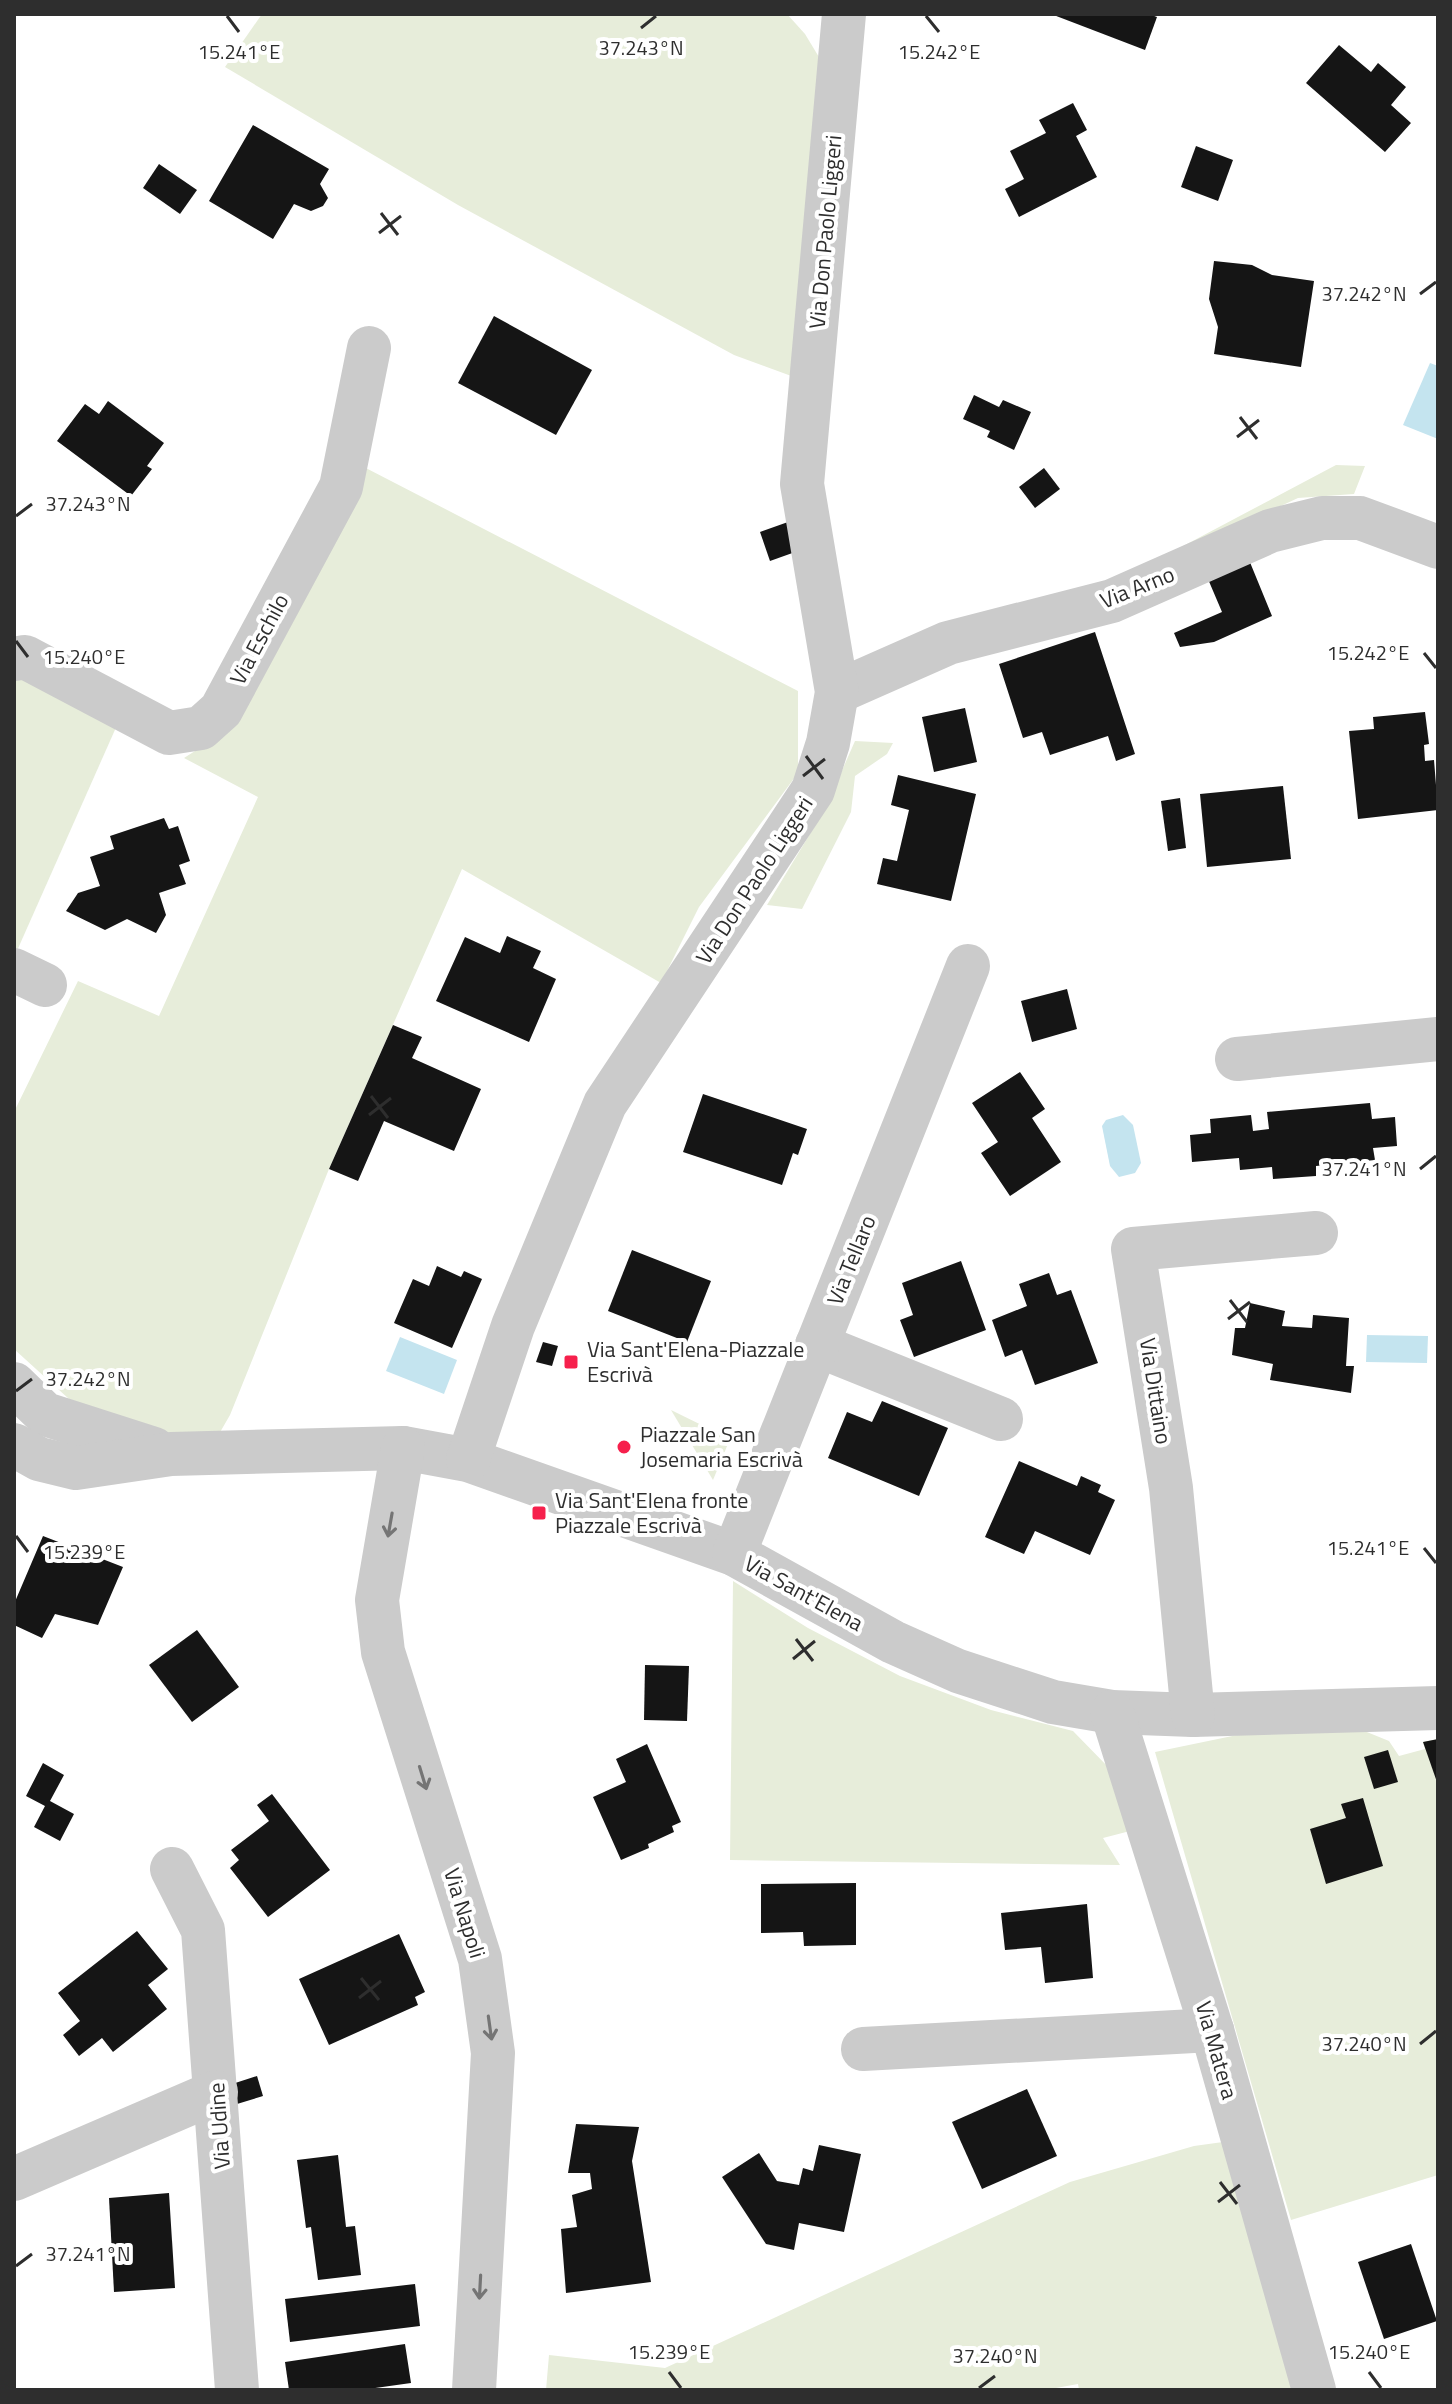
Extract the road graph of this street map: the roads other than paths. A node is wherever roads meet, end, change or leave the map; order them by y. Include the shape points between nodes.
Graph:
1 (844, 14) edge
2 (369, 348) dead end
3 (1438, 547) edge
4 (14, 659) edge
5 (837, 692) junction
6 (968, 966) dead end
7 (1438, 1039) edge
8 (1237, 1059) dead end
9 (1316, 1233) dead end
10 (817, 1345) junction
11 (14, 1384) edge
12 (30, 1416) edge
13 (1001, 1419) dead end
14 (14, 1445) edge
15 (403, 1448) junction
16 (171, 1454) junction
17 (468, 1460) junction
18 (76, 1468) junction
19 (14, 1480) edge
20 (734, 1554) junction
21 (1438, 1708) edge
22 (1112, 1712) junction
23 (1193, 1715) junction
24 (172, 1869) dead end
25 (1212, 2030) junction
26 (863, 2049) dead end
27 (216, 2092) junction
28 (14, 2179) edge
29 (237, 2390) edge
30 (474, 2390) edge
31 (1314, 2390) edge

1 - 5 street, Via Don Paolo Liggeri via 802,484
2 - 4 street, Via Eschilo via 341,487 221,710 201,728 169,733 25,657
3 - 5 street, Via Arno via 1360,518 1322,518 1270,531 1112,601 948,643
5 - 17 street, Via Don Paolo Liggeri via 813,790 605,1104 513,1326
6 - 10 street, Via Tellaro
7 - 8 street
9 - 23 street, Via Dittaino via 1133,1249 1171,1488
10 - 13 street
10 - 20 street, Via Tellaro
11 - 12 street
12 - 16 street
14 - 18 street via 39,1459
15 - 16 street, Via Sant'Elena
15 - 17 street, Via Sant'Elena
15 -> 30 street, Via Napoli via 377,1600 383,1652 480,1959 493,2053
16 - 18 street
17 - 20 street, Via Sant'Elena
18 - 19 street
20 - 22 street, Via Sant'Elena via 893,1642 958,1671 1053,1702
21 - 23 street, Via Sant'Elena
22 - 23 street, Via Sant'Elena
22 - 25 street, Via Matera
24 - 27 street, Via Udine via 203,1930
25 - 26 street
25 - 31 street, Via Matera
27 - 28 street
27 - 29 street, Via Udine

